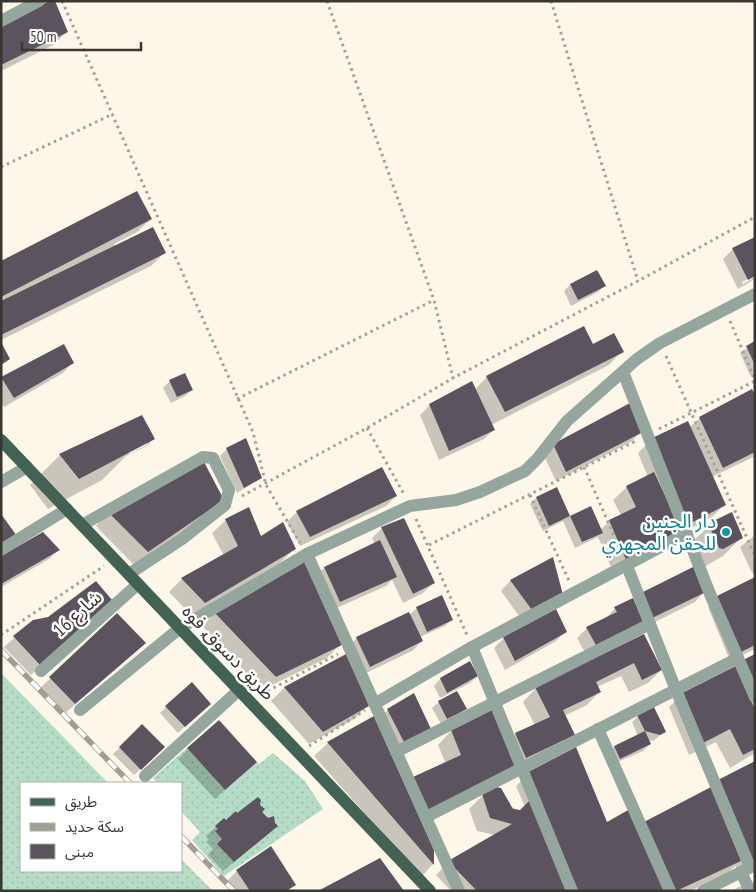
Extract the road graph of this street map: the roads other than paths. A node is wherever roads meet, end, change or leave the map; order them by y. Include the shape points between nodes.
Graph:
1 (39, 1) edge
2 (1, 21) edge
3 (755, 294) edge
4 (623, 372) junction
5 (1, 440) edge
6 (27, 466) junction
7 (1, 482) edge
8 (67, 509) junction
9 (82, 525) junction
10 (687, 533) junction
11 (1, 550) edge
12 (307, 554) junction
13 (627, 566) junction
14 (129, 574) junction
15 (138, 584) junction
16 (650, 624) junction
17 (180, 628) junction
18 (472, 647) junction
19 (738, 658) junction
20 (42, 670) dead end
21 (240, 690) junction
22 (676, 690) junction
23 (755, 697) edge
24 (376, 703) junction
25 (494, 703) junction
26 (80, 710) dead end
27 (598, 729) junction
28 (396, 752) junction
29 (521, 768) junction
30 (146, 776) dead end
31 (426, 817) junction
32 (749, 868) edge
33 (430, 891) edge
34 (459, 891) edge
35 (572, 891) edge
36 (670, 891) edge
37 (703, 891) edge
38 (750, 891) edge

1 - 2 street
3 - 4 street via 660,343
4 - 10 street
4 - 12 street via 567,421 525,471 456,500 410,506
5 - 6 main road, طريق دسوق, فوه
6 - 7 street
6 - 8 main road, طريق دسوق, فوه
8 - 9 main road, طريق دسوق, فوه
8 - 11 street
9 - 14 main road, طريق دسوق, فوه
9 - 14 street via 207,456 213,458 228,490 225,505 182,539
10 - 13 street
10 - 19 street
12 - 17 street
12 - 24 street
13 - 16 street
13 - 18 street
14 - 15 main road, طريق دسوق, فوه
15 - 17 main road, طريق دسوق, فوه
15 - 20 street, شارع 16
16 - 22 street
16 - 25 street
17 - 21 main road, طريق دسوق, فوه
17 - 26 street
18 - 24 street
18 - 25 street
19 - 22 street
19 - 23 street
21 - 30 street
21 - 33 main road, طريق دسوق, فوه
22 - 27 street
22 - 32 street
24 - 28 street
25 - 28 street
25 - 29 street
27 - 29 street
27 - 36 street
28 - 31 street
29 - 31 street
29 - 35 street
31 - 34 street
32 - 37 street
32 - 38 street

